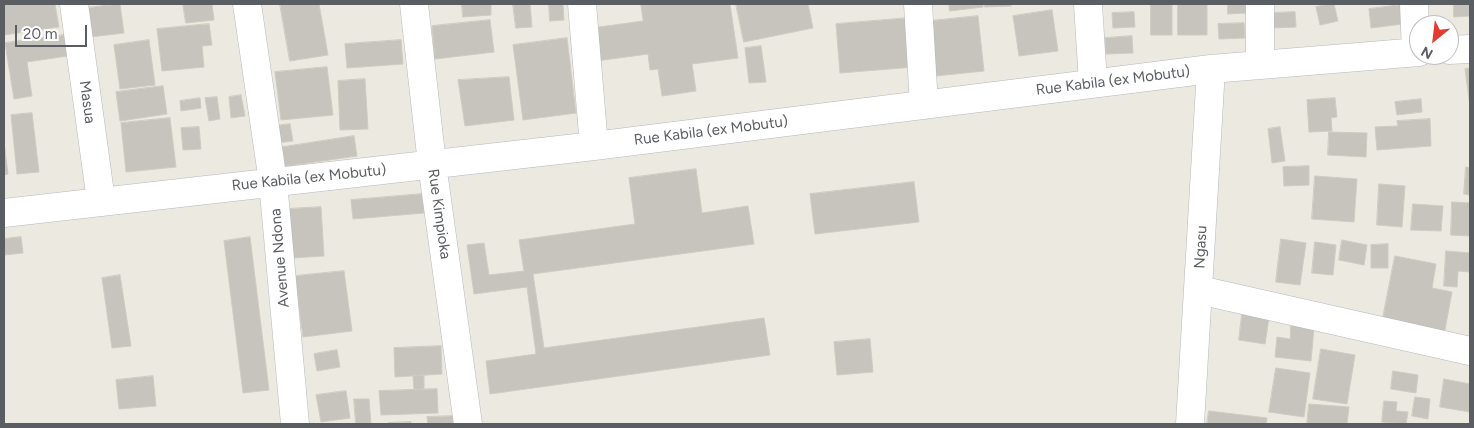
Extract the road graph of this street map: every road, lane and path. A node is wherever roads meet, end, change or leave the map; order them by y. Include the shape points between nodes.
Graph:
1 (74, 4) edge
2 (247, 4) edge
3 (414, 4) edge
4 (582, 4) edge
5 (918, 4) edge
6 (1088, 4) edge
7 (1260, 4) edge
8 (1409, 53) edge
9 (1260, 65) junction
10 (1211, 69) junction
11 (1093, 83) junction
12 (924, 105) junction
13 (594, 146) junction
14 (432, 164) junction
15 (273, 182) junction
16 (101, 201) junction
17 (4, 212) edge
18 (1199, 290) junction
19 (1470, 351) edge
20 (295, 424) edge
21 (468, 424) edge
22 (1190, 424) edge

1 - 16 street, Masua
2 - 15 street, Avenue Ndona
3 - 14 street, Rue Kimpioka
4 - 13 street
5 - 12 street
6 - 11 street
7 - 9 street
8 - 9 street, Rue Kabila (ex Mobutu)
9 - 10 street, Rue Kabila (ex Mobutu)
10 - 11 street, Rue Kabila (ex Mobutu)
10 - 18 street, Ngasu
11 - 12 street, Rue Kabila (ex Mobutu)
12 - 13 street, Rue Kabila (ex Mobutu)
13 - 14 street, Rue Kabila (ex Mobutu)
14 - 15 street, Rue Kabila (ex Mobutu)
14 - 21 street, Rue Kimpioka
15 - 16 street, Rue Kabila (ex Mobutu)
15 - 20 street, Avenue Ndona
16 - 17 street, Rue Kabila (ex Mobutu)
18 - 19 street
18 - 22 street, Ngasu

